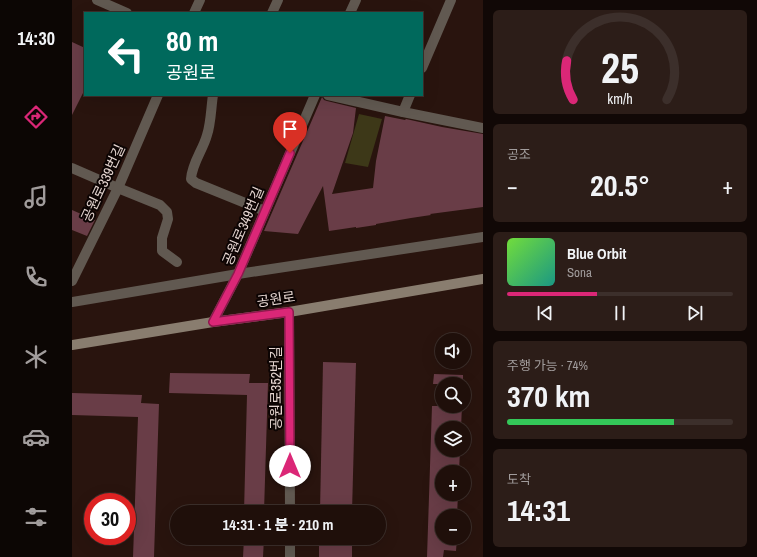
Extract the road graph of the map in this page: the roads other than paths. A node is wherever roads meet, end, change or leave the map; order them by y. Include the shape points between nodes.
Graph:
1 (200, 0) edge
2 (278, 0) edge
3 (356, 0) edge
4 (451, 0) edge
5 (100, 1) edge
6 (125, 12) edge
7 (194, 12) edge
8 (272, 12) edge
9 (350, 12) edge
10 (423, 66) edge
11 (158, 96) edge
12 (213, 96) edge
13 (315, 96) edge
14 (332, 96) edge
15 (410, 96) edge
16 (403, 112) junction
17 (483, 128) edge
18 (72, 168) edge
19 (118, 188) junction
20 (265, 211) junction
21 (483, 237) edge
22 (177, 262) dead end
23 (238, 274) junction
24 (483, 278) edge
25 (72, 281) edge
26 (72, 302) edge
27 (289, 312) junction
28 (213, 322) junction
29 (72, 345) edge
30 (290, 505) edge
31 (290, 545) edge
32 (290, 557) edge

1 - 7 street
2 - 8 street
3 - 9 street
4 - 10 street
5 - 6 street
11 - 19 street, 공원로339번길
12 - 20 street via 208,133 191,179
13 - 20 street, 공원로349번길
14 - 16 street
15 - 16 street
16 - 17 street
18 - 19 street
19 - 22 street via 160,205 167,212 162,251
19 - 25 street, 공원로339번길
20 - 23 street, 공원로349번길
21 - 23 street
23 - 26 street
23 - 28 street, 공원로349번길
24 - 27 main road, 공원로
27 - 28 main road, 공원로
27 - 30 street, 공원로352번길
28 - 29 main road, 공원로
31 - 32 street

